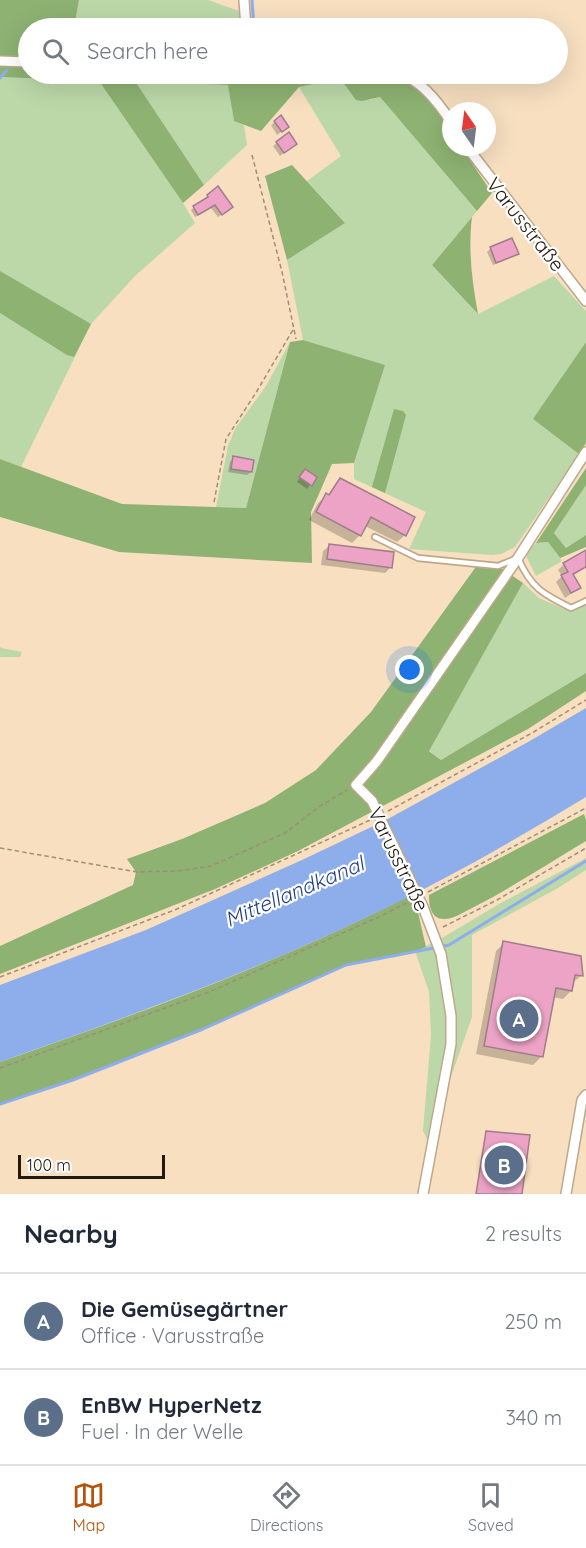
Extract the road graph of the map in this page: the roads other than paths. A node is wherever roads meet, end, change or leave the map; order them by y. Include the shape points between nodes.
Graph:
1 (244, 0) edge
2 (245, 18) edge
3 (0, 61) edge
4 (18, 62) edge
5 (418, 84) edge
6 (442, 108) edge
7 (474, 156) edge
8 (586, 301) edge
9 (586, 452) edge
10 (375, 537) dead end
11 (518, 558) junction
12 (586, 601) edge
13 (586, 1095) edge
14 (423, 1194) edge
15 (567, 1194) edge

1 - 2 street
3 - 4 street
5 - 6 street
7 - 8 street, Varusstraße
9 - 11 street
10 - 11 lane via 418,558 498,566
11 - 12 lane via 532,584 543,593 571,608
11 - 14 street, Varusstraße, bridge via 377,761 356,784 372,801 441,954 451,1016 451,1044
13 - 15 street

